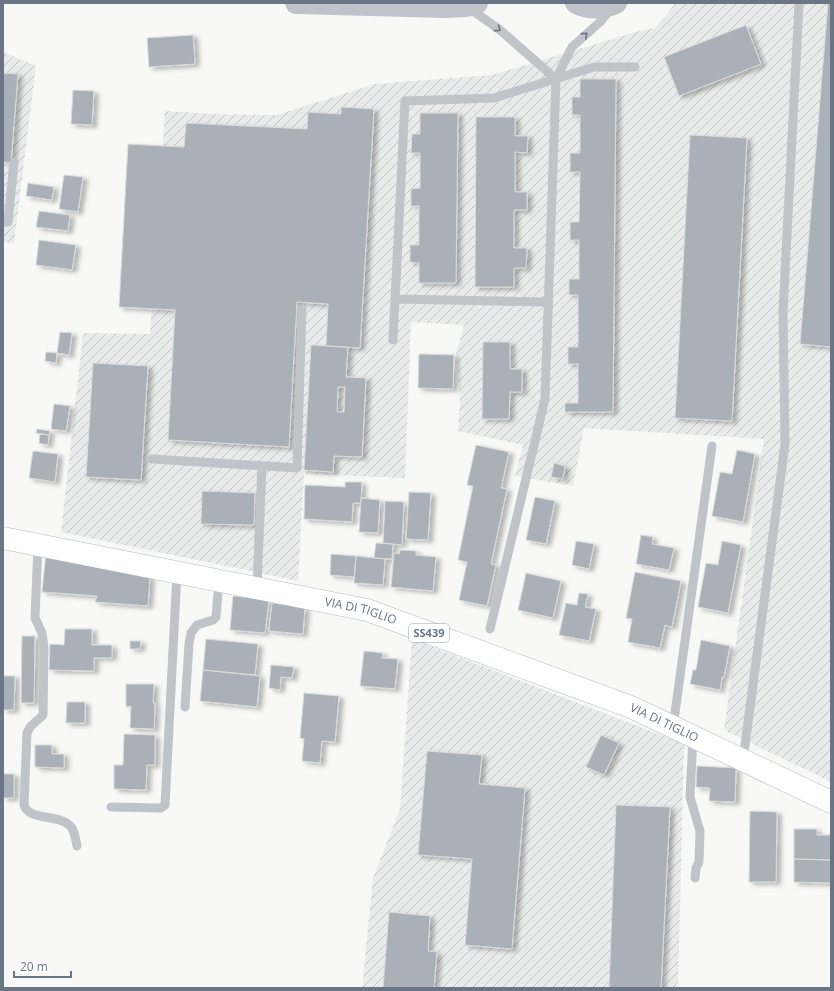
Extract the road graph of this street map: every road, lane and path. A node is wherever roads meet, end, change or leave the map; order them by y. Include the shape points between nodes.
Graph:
1 (296, 3) edge
2 (576, 3) edge
3 (616, 3) edge
4 (799, 3) edge
5 (475, 4) edge
6 (635, 67) dead end
7 (556, 79) junction
8 (14, 162) dead end
9 (3, 222) edge
10 (395, 299) junction
11 (548, 302) junction
12 (302, 309) dead end
13 (393, 340) dead end
14 (712, 446) dead end
15 (152, 459) dead end
16 (262, 466) junction
17 (3, 538) edge
18 (38, 545) junction
19 (177, 573) junction
20 (219, 581) junction
21 (257, 588) junction
22 (490, 629) dead end
23 (185, 707) dead end
24 (673, 727) junction
25 (694, 737) junction
26 (743, 760) junction
27 (831, 802) edge
28 (111, 807) dead end
29 (77, 846) dead end
30 (695, 878) dead end

1 - 5 street via 445,7
2 - 3 street via 588,8
7 -> 3 lane via 572,47 600,22
4 - 26 lane via 783,312 785,444
5 -> 7 lane via 500,30
6 - 7 lane via 594,67
7 - 10 lane via 494,98 405,101
7 - 11 lane
8 - 9 lane via 8,222
10 - 11 lane
10 - 13 lane
11 - 22 lane via 545,399
12 - 16 lane via 297,468
14 - 24 lane
15 - 16 lane
16 - 21 lane
17 - 18 main road, VIA DI TIGLIO / SS439
18 - 19 main road, VIA DI TIGLIO / SS439
18 - 29 lane via 35,618 42,633 44,647 43,715 27,733 24,805 30,813 64,822 72,828
19 - 20 main road, VIA DI TIGLIO / SS439
19 - 28 lane via 165,805 161,808
20 - 21 main road, VIA DI TIGLIO / SS439
20 - 23 lane via 216,617 198,626 191,633
21 - 24 main road, VIA DI TIGLIO / SS439 via 367,610 632,707
24 - 25 main road, VIA DI TIGLIO / SS439
25 - 26 main road, VIA DI TIGLIO / SS439
25 - 30 lane via 690,797 700,831 699,862
26 - 27 main road, VIA DI TIGLIO / SS439

